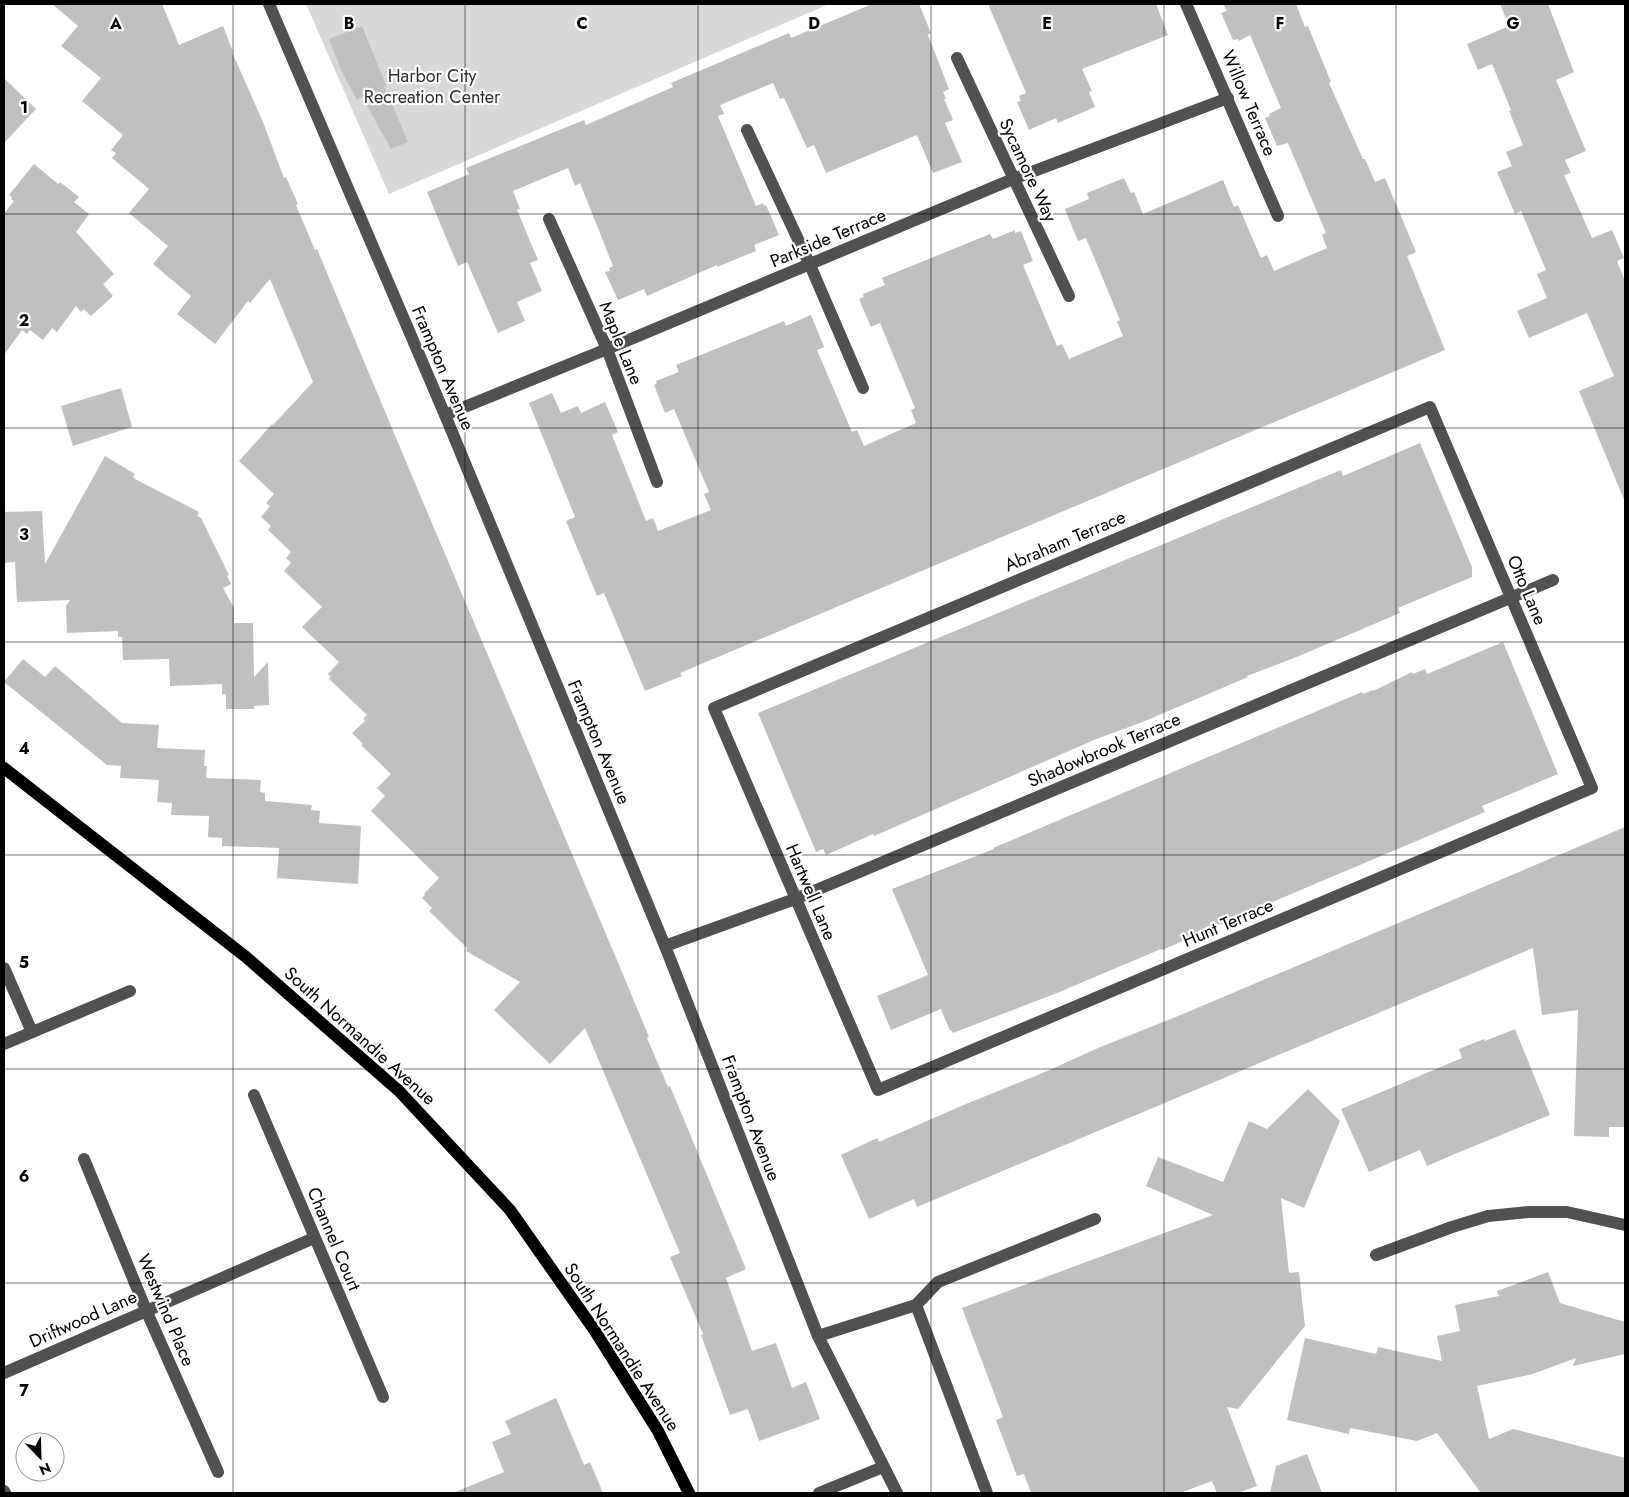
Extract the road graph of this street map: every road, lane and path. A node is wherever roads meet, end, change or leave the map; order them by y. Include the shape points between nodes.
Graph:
1 (269, 4) edge
2 (1186, 4) edge
3 (957, 58) dead end
4 (1228, 98) junction
5 (747, 130) dead end
6 (1013, 179) junction
7 (1278, 216) dead end
8 (549, 219) dead end
9 (810, 265) junction
10 (1068, 296) dead end
11 (607, 349) junction
12 (863, 388) dead end
13 (1430, 407) joint
14 (445, 415) junction
15 (657, 482) dead end
16 (1553, 580) dead end
17 (1512, 599) junction
18 (714, 708) joint
19 (4, 768) edge
20 (1592, 788) joint
21 (795, 899) junction
22 (665, 946) junction
23 (4, 968) edge
24 (130, 990) dead end
25 (32, 1032) junction
26 (4, 1044) edge
27 (878, 1090) joint
28 (254, 1095) dead end
29 (84, 1160) dead end
30 (1095, 1219) dead end
31 (1625, 1225) edge
32 (314, 1238) junction
33 (1376, 1255) dead end
34 (916, 1304) junction
35 (146, 1310) junction
36 (818, 1336) junction
37 (4, 1373) edge
38 (383, 1397) dead end
39 (883, 1467) junction
40 (218, 1472) dead end
41 (689, 1493) edge
42 (819, 1493) edge
43 (896, 1493) edge
44 (987, 1493) edge

1 - 14 street, Frampton Avenue
2 - 4 street, Willow Terrace
3 - 6 street, Sycamore Way
4 - 6 street, Parkside Terrace
4 - 7 street, Willow Terrace
5 - 9 street
6 - 9 street, Parkside Terrace
6 - 10 street, Sycamore Way
8 - 11 street, Maple Lane
9 - 11 street, Parkside Terrace
9 - 12 street
11 - 14 street, Parkside Terrace
11 - 15 street, Maple Lane
13 - 17 street, Otto Lane
13 - 18 street, Abraham Terrace
14 - 22 street, Frampton Avenue
16 - 17 street, Shadowbrook Terrace
17 - 20 street, Otto Lane
17 - 21 street, Shadowbrook Terrace
18 - 21 street, Hartwell Lane
19 - 41 main road, South Normandie Avenue via 246,957 399,1091 510,1210 601,1339 658,1431
20 - 27 street, Hunt Terrace
21 - 22 street, Shadowbrook Terrace
21 - 27 street, Hartwell Lane
22 - 36 street, Frampton Avenue
23 - 25 street
24 - 25 street
25 - 26 street
28 - 32 street, Channel Court
29 - 35 street, Westwind Place
30 - 34 street via 938,1282
31 - 33 street via 1567,1212 1488,1216
32 - 35 street, Driftwood Lane
32 - 38 street, Channel Court
34 - 36 street
34 - 44 street
35 - 37 street, Driftwood Lane
35 - 40 street, Westwind Place
36 - 39 street, Frampton Avenue
39 - 42 street
39 - 43 street, Frampton Avenue

